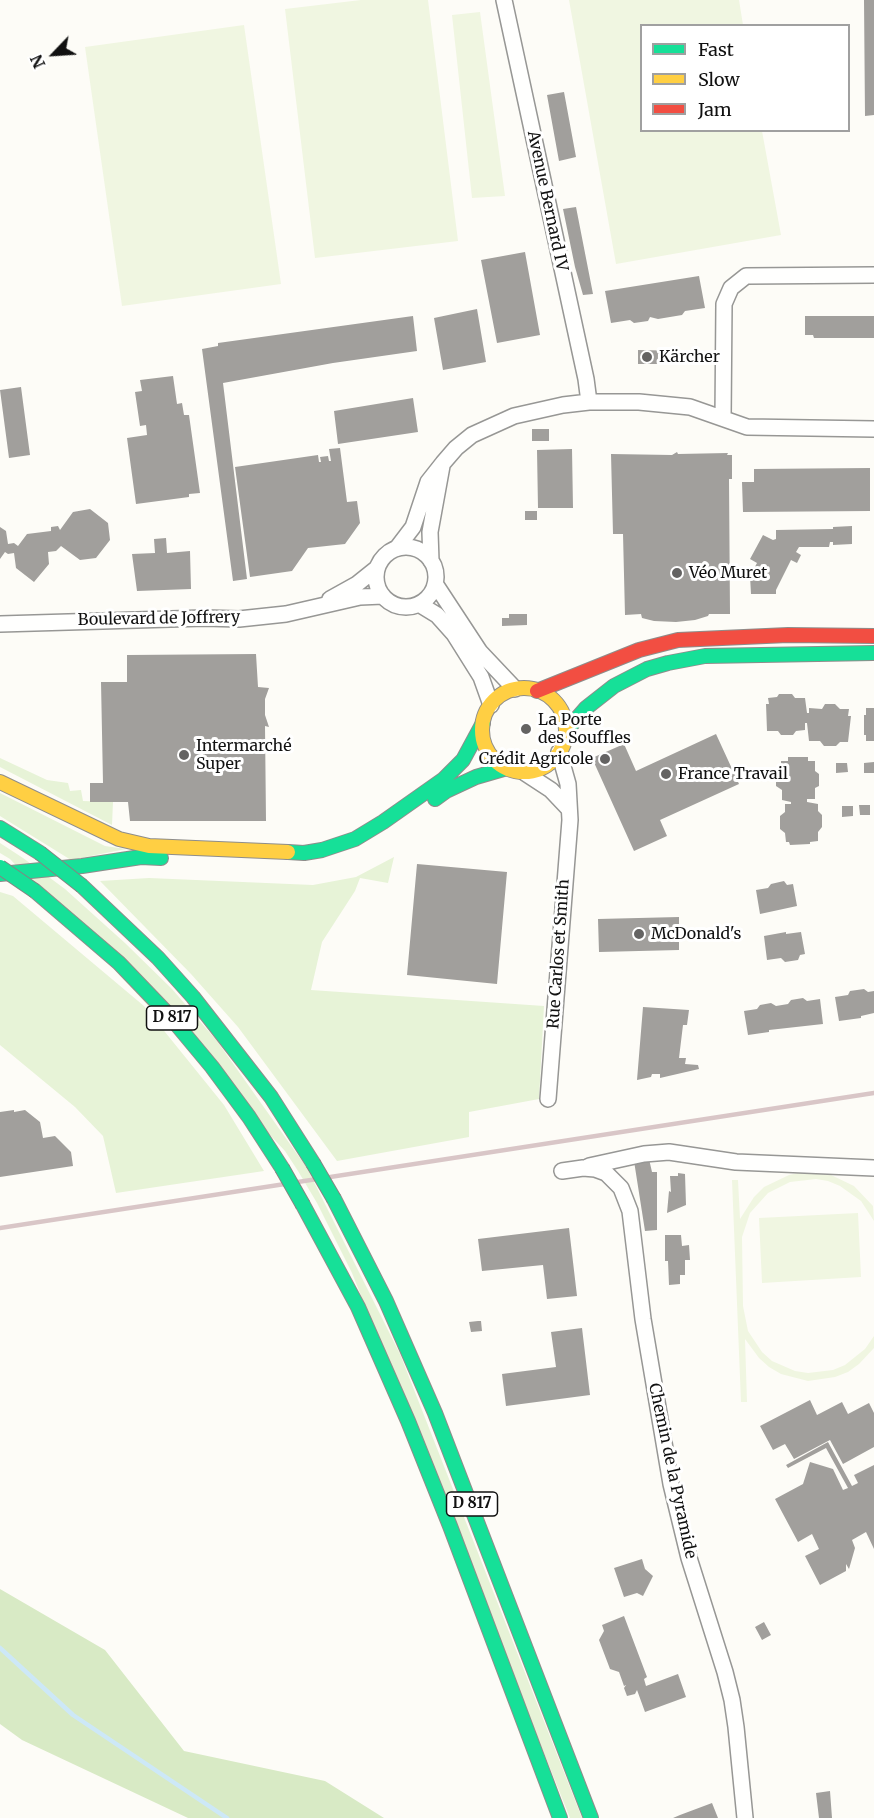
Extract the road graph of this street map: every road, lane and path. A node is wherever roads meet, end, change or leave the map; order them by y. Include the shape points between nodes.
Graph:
1 (504, 0) edge
2 (874, 275) edge
3 (589, 402) junction
4 (723, 418) junction
5 (874, 429) edge
6 (442, 463) junction
7 (398, 548) junction
8 (431, 561) junction
9 (377, 568) junction
10 (436, 585) junction
11 (382, 596) junction
12 (419, 604) junction
13 (317, 606) junction
14 (0, 624) edge
15 (874, 636) edge
16 (874, 653) edge
17 (515, 689) junction
18 (537, 691) junction
19 (491, 705) junction
20 (483, 723) junction
21 (566, 731) junction
22 (559, 752) junction
23 (507, 768) junction
24 (525, 772) junction
25 (0, 782) edge
26 (569, 809) junction
27 (0, 828) edge
28 (0, 867) edge
29 (0, 874) edge
30 (548, 1099) dead end
31 (583, 1167) junction
32 (874, 1168) edge
33 (562, 1172) dead end
34 (560, 1818) edge
35 (591, 1818) edge
36 (745, 1818) edge

1 - 3 street, Avenue Bernard IV
2 - 4 street via 746,276 731,288 724,304
3 - 4 street via 690,407
3 - 6 street via 514,416 472,435
4 - 5 street via 759,428
6 - 7 street via 428,482 413,527
6 - 8 street via 430,532
7 - 8 street via 417,549
7 - 9 street via 389,552
8 - 10 street
9 - 11 street
9 - 13 street, Boulevard de Joffrery
10 - 12 street
10 - 17 street via 480,652
11 - 12 street via 400,606
11 - 13 street, Boulevard de Joffrery
12 - 19 street via 437,615 454,634 481,677
13 - 14 street, Boulevard de Joffrery via 239,619
15 - 18 main road via 678,640 639,650
16 - 21 main road via 705,656 668,663 614,686 586,708
17 - 18 main road
17 - 19 main road
18 - 21 main road via 558,706
19 - 20 main road
20 - 23 main road via 488,751
20 - 25 main road via 463,760 444,778 355,839 304,853 149,846 119,839
21 - 22 main road
22 - 24 main road via 540,770
22 - 26 street, Rue Carlos et Smith via 568,784
23 - 24 main road
23 - 29 main road via 446,790 367,845 322,861 290,865 141,857
24 - 26 street
26 - 30 street, Rue Carlos et Smith
27 - 35 main road, D 817, bridge via 82,886 158,958 271,1097 313,1163 386,1301 435,1413
28 - 34 main road, D 817, bridge via 35,891 111,956 167,1013 218,1075 282,1168 358,1307 399,1400
31 - 32 street via 669,1152 736,1162
31 - 33 street
31 - 36 street, Chemin de la Pyramide via 615,1180 630,1211 643,1319 671,1484 732,1700

